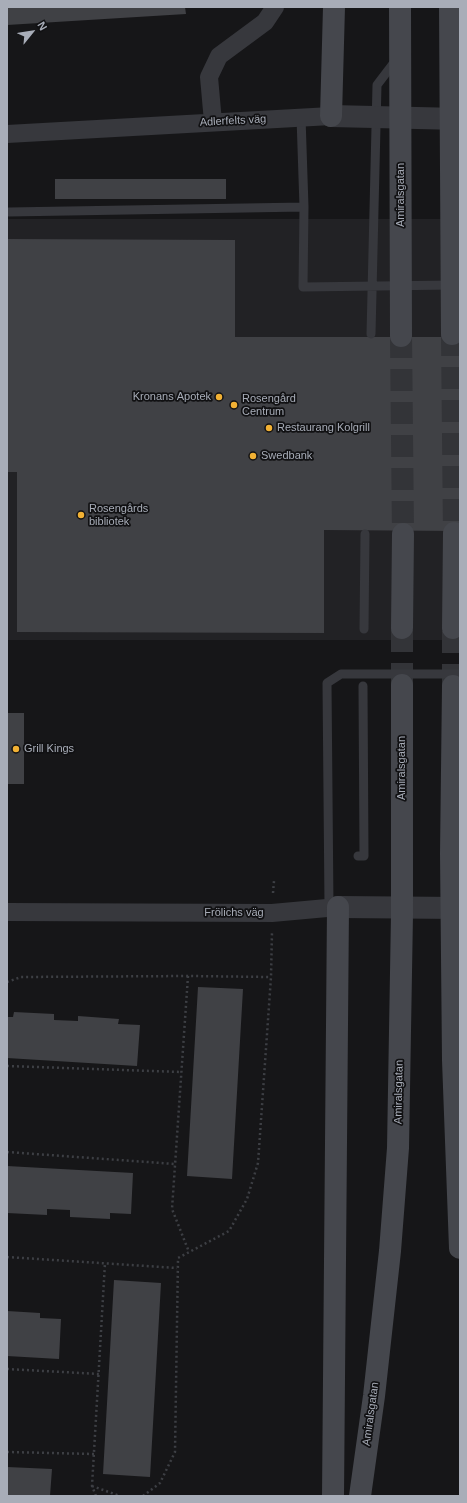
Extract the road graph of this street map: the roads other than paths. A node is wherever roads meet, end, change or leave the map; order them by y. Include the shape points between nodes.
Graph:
1 (275, 7) edge
2 (334, 7) edge
3 (392, 7) edge
4 (400, 7) edge
5 (450, 7) edge
6 (401, 55) junction
7 (341, 116) junction
8 (301, 117) junction
9 (460, 119) edge
10 (213, 122) junction
11 (7, 134) edge
12 (304, 207) junction
13 (8, 212) dead end
14 (460, 285) edge
15 (371, 334) dead end
16 (452, 334) tunnel mouth
17 (401, 336) tunnel mouth
18 (454, 533) tunnel mouth
19 (365, 534) dead end
20 (403, 534) tunnel mouth
21 (402, 628) tunnel mouth
22 (453, 628) tunnel mouth
23 (364, 629) dead end
24 (456, 680) edge
25 (402, 685) tunnel mouth
26 (363, 686) dead end
27 (358, 856) dead end
28 (333, 907) junction
29 (460, 908) edge
30 (7, 912) edge
31 (460, 1022) edge
32 (453, 1060) junction
33 (460, 1248) edge
34 (333, 1496) edge
35 (360, 1496) edge

1 - 10 street via 265,22 219,56 210,78
2 - 7 main road
3 - 6 lane, Amiralsgatan
4 - 6 main road, Amiralsgatan
5 - 16 main road
6 - 15 lane via 377,85
6 - 17 main road, Amiralsgatan
7 - 8 street, Adlerfelts väg
7 - 9 street, Adlerfelts väg
8 - 10 street, Adlerfelts väg
8 - 12 lane
10 - 11 street, Adlerfelts väg
12 - 13 lane
12 - 14 lane via 303,287
18 - 22 main road
19 - 23 lane
20 - 21 main road
24 - 28 lane via 341,674 327,683
24 - 32 main road via 451,854
25 - 35 main road, Amiralsgatan via 398,1148 390,1251
26 - 27 lane via 364,856
28 - 29 street, Frölichs väg
28 - 30 street, Frölichs väg via 272,913
28 - 34 main road
31 - 32 lane
32 - 33 main road

